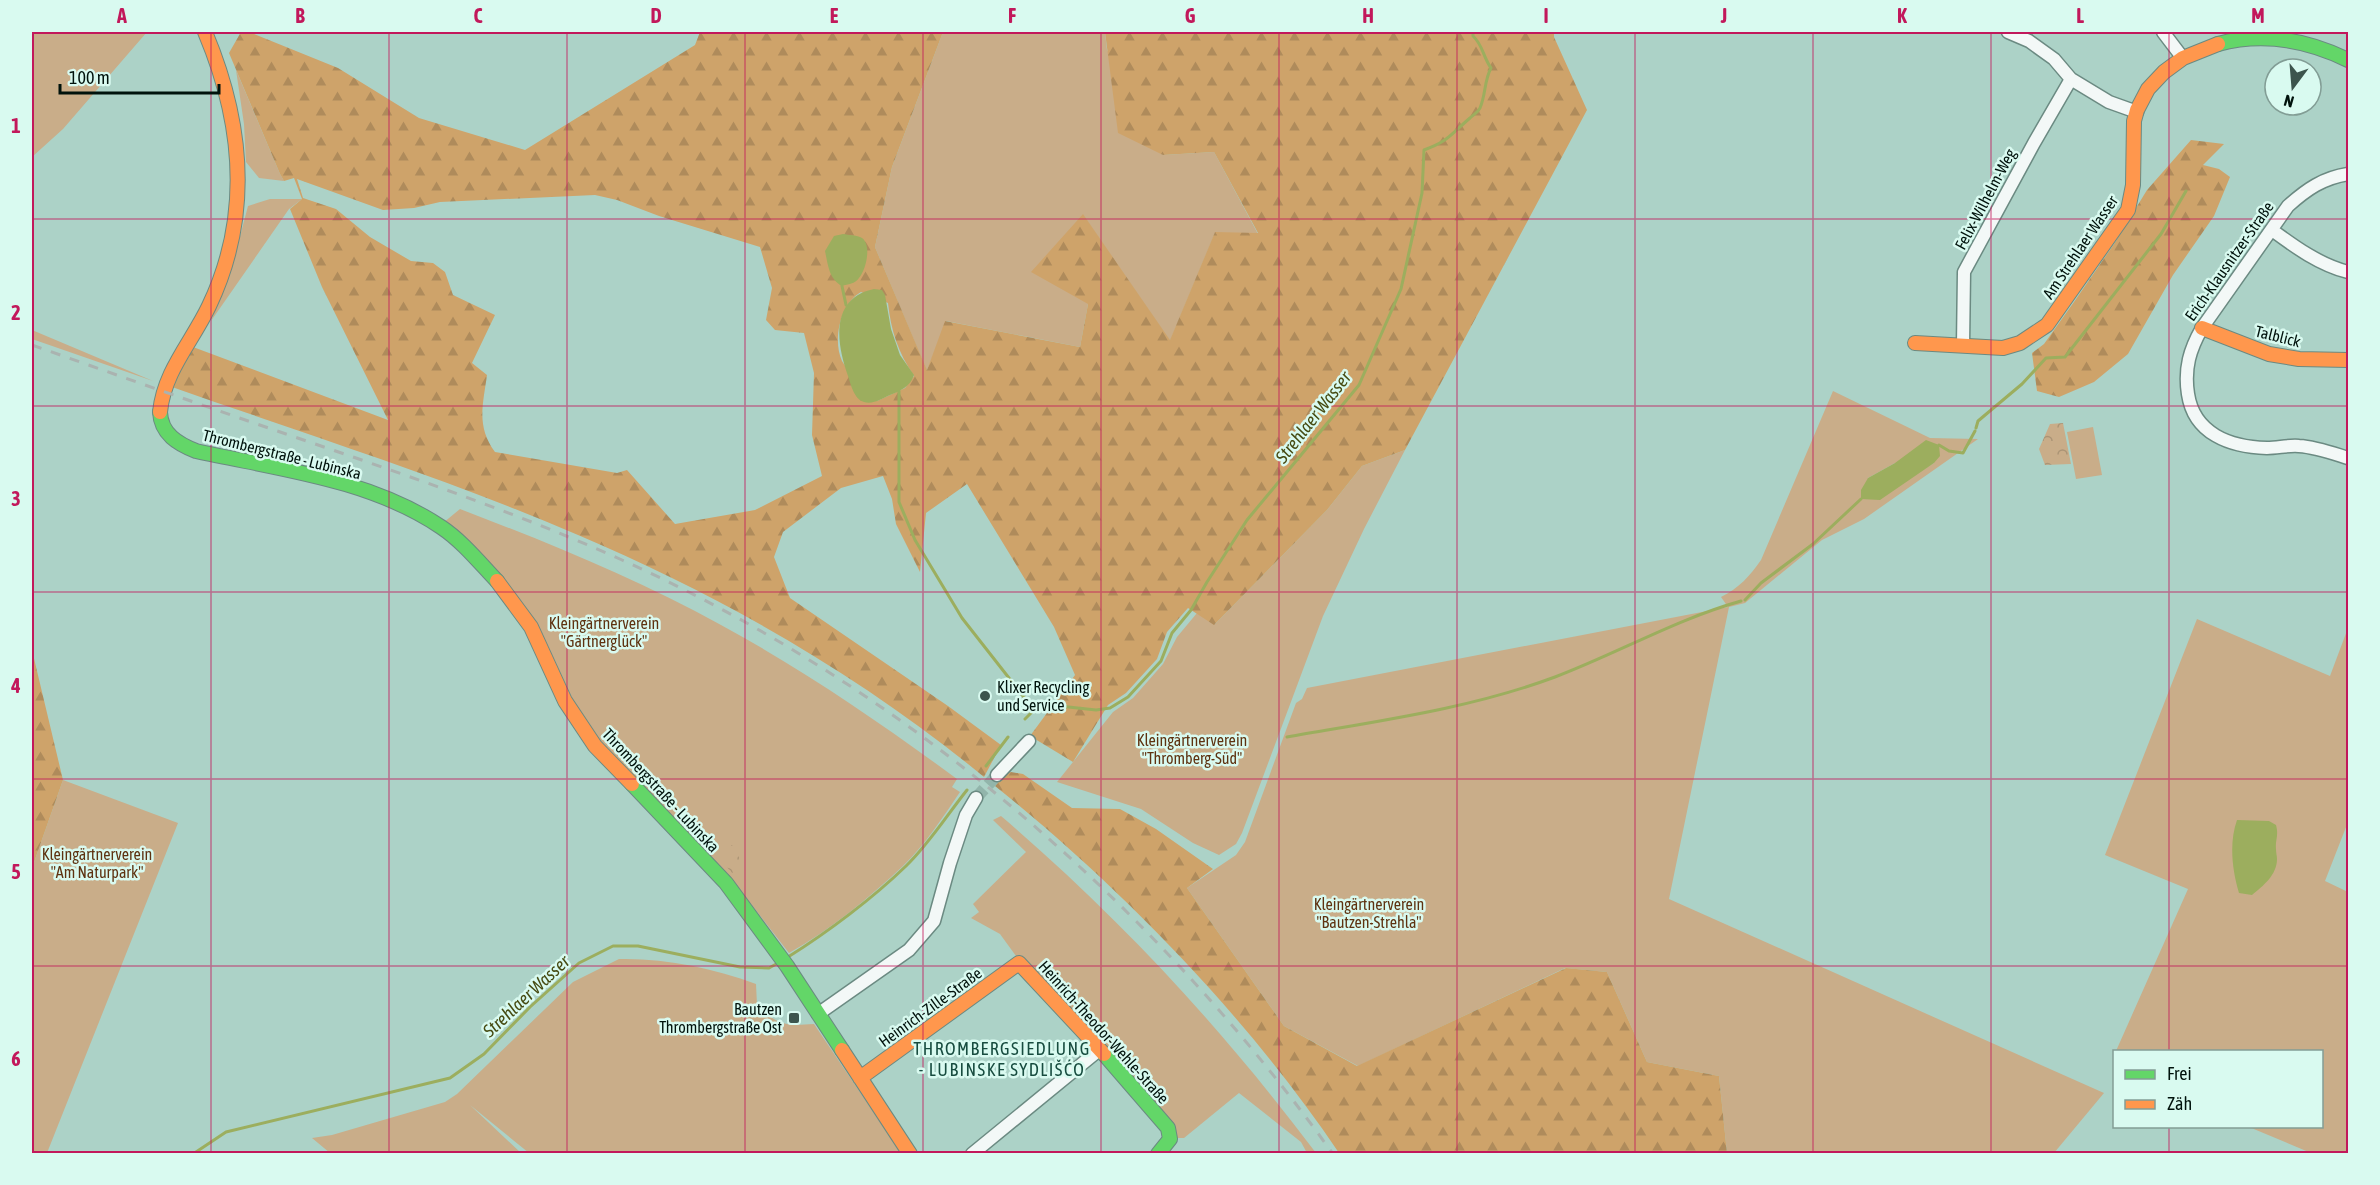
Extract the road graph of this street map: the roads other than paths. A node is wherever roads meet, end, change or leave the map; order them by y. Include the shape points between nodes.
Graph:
1 (205, 32) edge
2 (2008, 32) edge
3 (2163, 32) edge
4 (2182, 57) junction
5 (2348, 57) edge
6 (2071, 79) junction
7 (2137, 112) junction
8 (2349, 174) edge
9 (2272, 230) junction
10 (2349, 272) edge
11 (2202, 328) junction
12 (1915, 343) dead end
13 (1963, 345) junction
14 (2349, 360) edge
15 (2349, 458) edge
16 (1029, 741) dead end
17 (997, 775) tunnel mouth
18 (976, 798) tunnel mouth
19 (1020, 963) joint
20 (818, 1014) junction
21 (1099, 1050) junction
22 (860, 1078) junction
23 (910, 1154) edge
24 (972, 1154) edge
25 (1158, 1154) edge

1 - 20 street, Thrombergstraße - Lubinska via 215,52 235,126 237,199 233,233 210,305 164,392 160,416 164,427 181,444 196,451 342,483 403,505 456,538 504,589 531,627 565,701 595,746 726,883
2 - 6 street via 2054,59
3 - 4 street
4 - 5 street, Am Strehlaer Wasser via 2244,39 2277,38
4 - 7 street, Am Strehlaer Wasser via 2150,86
6 - 7 street via 2109,102
6 - 13 street, Felix-Wilhelm-Weg via 1964,272
7 - 13 street, Am Strehlaer Wasser via 2133,195 2128,210 2055,315 2020,343 2003,348
8 - 9 street, Erich-Klausnitzer-Straße via 2305,191 2288,206
9 - 10 street via 2318,261
9 - 11 street, Erich-Klausnitzer-Straße
11 - 14 street, Talblick via 2269,354
11 - 15 street, Erich-Klausnitzer-Straße via 2187,365 2189,402 2196,421 2212,434 2244,446 2308,447
12 - 13 street, Am Strehlaer Wasser
16 - 17 street
18 - 20 street via 966,815 934,921 909,950
19 - 21 street, Heinrich-Theodor-Wehle-Straße
19 - 22 street, Heinrich-Zille-Straße
20 - 22 street, Thrombergstraße - Lubinska
21 - 24 street
21 - 25 street, Heinrich-Theodor-Wehle-Straße via 1168,1128 1170,1139
22 - 23 street, Thrombergstraße - Lubinska

